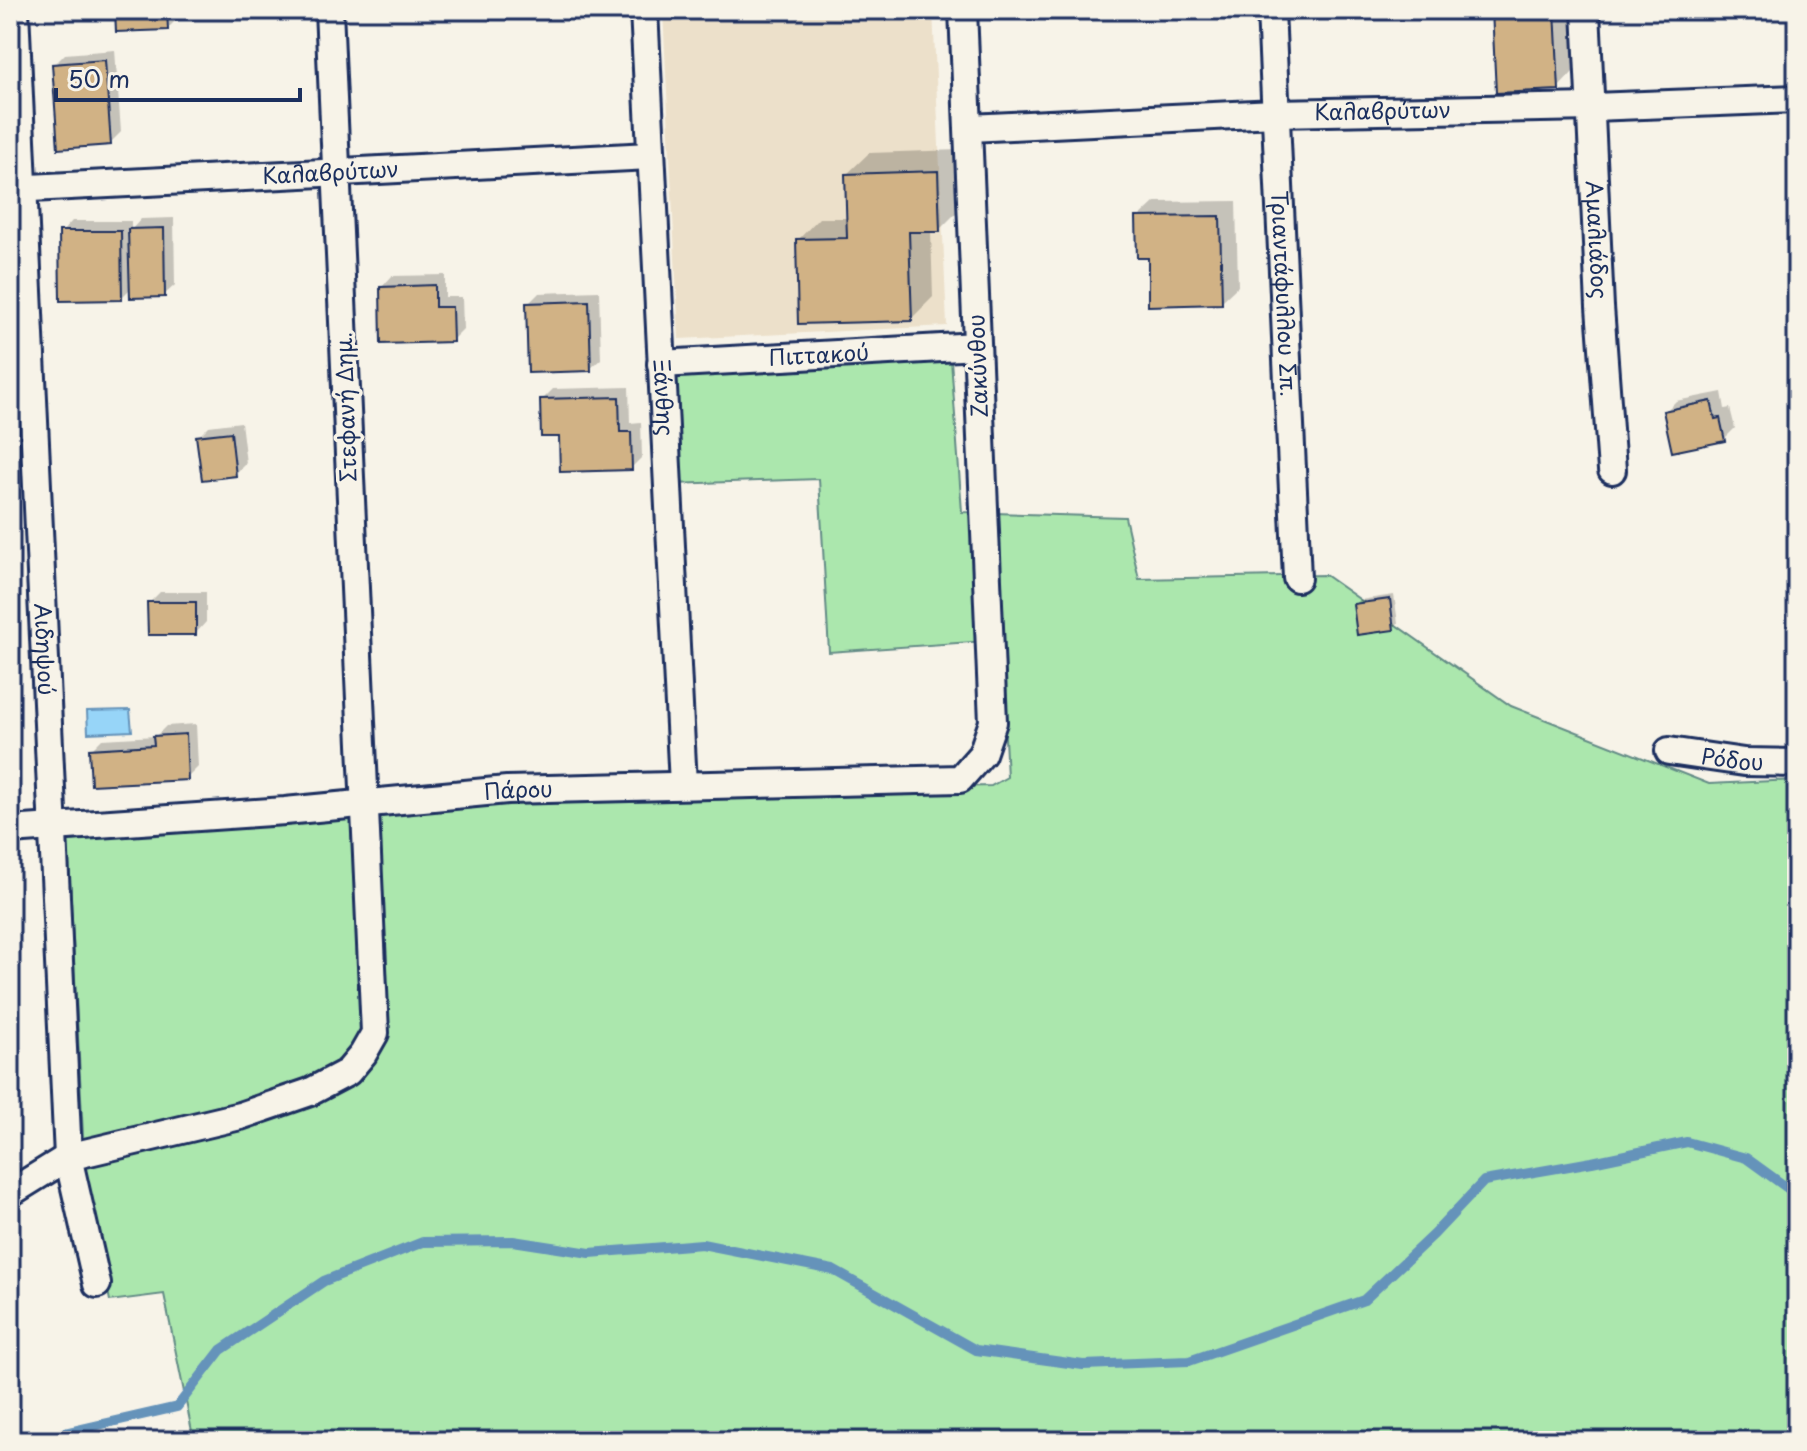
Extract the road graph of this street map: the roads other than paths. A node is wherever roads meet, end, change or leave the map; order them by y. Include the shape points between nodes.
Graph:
1 (15, 10) edge
2 (329, 10) edge
3 (644, 10) edge
4 (963, 10) edge
5 (1271, 10) edge
6 (1586, 10) edge
7 (1797, 99) edge
8 (1593, 107) junction
9 (1275, 113) junction
10 (969, 128) junction
11 (650, 156) junction
12 (336, 173) junction
13 (17, 189) edge
14 (977, 346) junction
15 (661, 364) junction
16 (1612, 470) dead end
17 (1297, 578) dead end
18 (993, 722) joint
19 (1669, 751) dead end
20 (1797, 763) edge
21 (683, 785) junction
22 (363, 804) junction
23 (51, 827) junction
24 (10, 830) edge
25 (68, 1157) junction
26 (10, 1193) edge
27 (97, 1284) dead end

1 - 13 street, Αιδηψού
2 - 12 street, Στεφανή Δημ.
3 - 11 street, Ξάνθης
4 - 10 street, Ζακύνθου
5 - 9 street, Τριαντάφυλλου Σπ.
6 - 8 street, Αμαλιάδος
7 - 8 street, Καλαβρύτων
8 - 9 street, Καλαβρύτων
8 - 16 street, Αμαλιάδος
9 - 10 street, Καλαβρύτων
9 - 17 street, Τριαντάφυλλου Σπ.
10 - 14 street, Ζακύνθου
11 - 12 street, Καλαβρύτων
11 - 15 street, Ξάνθης
12 - 13 street, Καλαβρύτων
12 - 22 street, Στεφανή Δημ.
13 - 23 street, Αιδηψού
14 - 15 street, Πιττακού
14 - 18 street, Ζακύνθου
15 - 21 street, Ξάνθης
18 - 21 street, Πάρου via 982,754 960,779
19 - 20 street, Ρόδου
21 - 22 street, Πάρου via 507,790
22 - 23 street, Πάρου
22 - 25 street, Στεφανή Δημ. via 375,1033 348,1072 310,1092 240,1116
23 - 24 street, Πάρου
23 - 25 street, Αιδηψού
25 - 26 street, Στεφανή Δημ.
25 - 27 street, Αιδηψού

